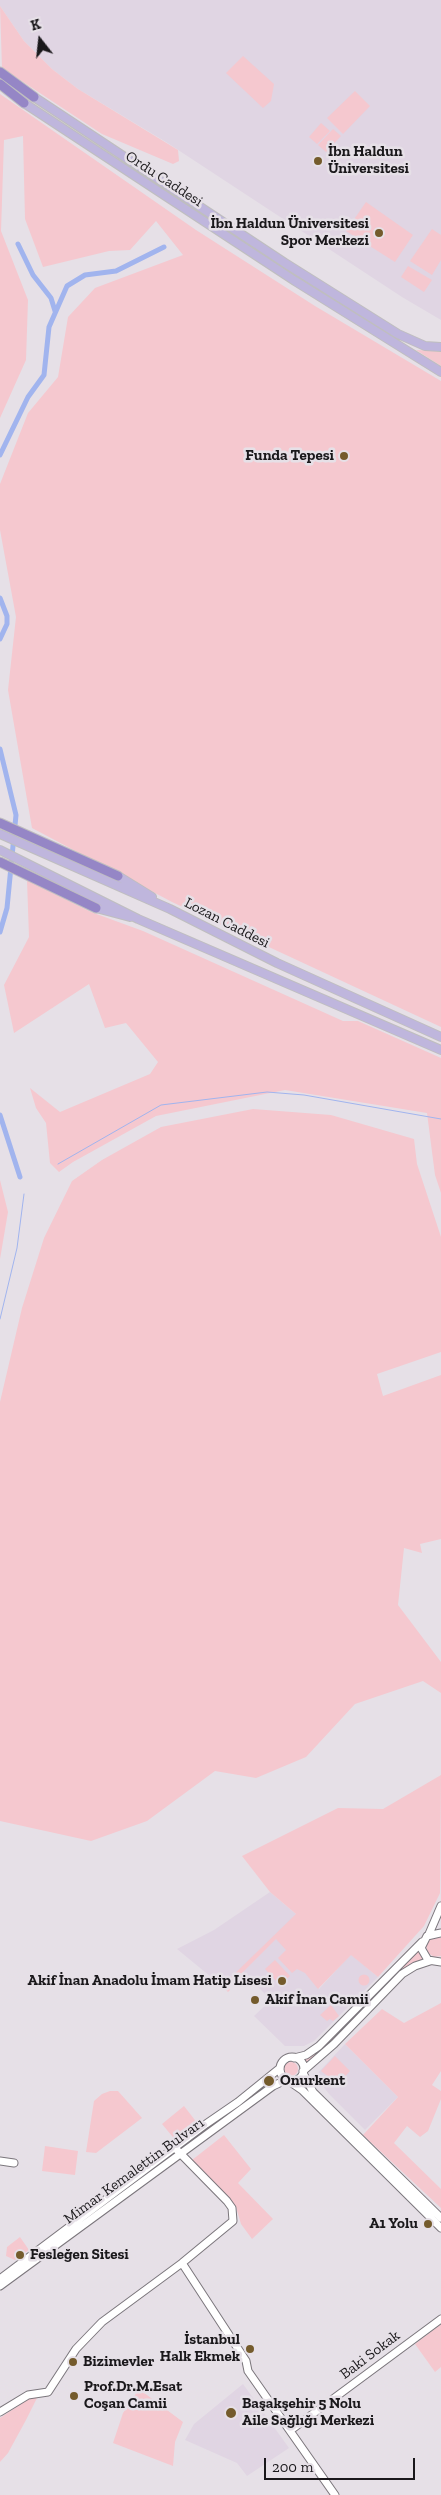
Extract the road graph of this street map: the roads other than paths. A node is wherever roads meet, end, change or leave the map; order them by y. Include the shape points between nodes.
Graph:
1 (0, 72) edge
2 (0, 76) edge
3 (0, 84) edge
4 (0, 89) edge
5 (34, 97) junction
6 (24, 103) junction
7 (441, 347) edge
8 (441, 372) edge
9 (0, 823) edge
10 (0, 834) edge
11 (0, 850) edge
12 (0, 862) edge
13 (118, 876) joint
14 (96, 908) joint
15 (170, 909) junction
16 (138, 919) junction
17 (441, 1037) edge
18 (441, 1050) edge
19 (441, 1906) edge
20 (441, 1933) edge
21 (429, 1934) junction
22 (422, 1942) junction
23 (430, 1961) junction
24 (441, 1962) edge
25 (292, 2058) junction
26 (280, 2066) junction
27 (303, 2072) junction
28 (287, 2080) junction
29 (178, 2151) junction
30 (0, 2161) edge
31 (14, 2163) dead end
32 (441, 2218) edge
33 (441, 2228) edge
34 (182, 2263) junction
35 (0, 2279) edge
36 (0, 2286) edge
37 (441, 2320) edge
38 (0, 2412) edge
39 (291, 2430) junction
40 (335, 2495) edge

1 - 5 highway
2 - 5 highway
3 - 6 highway
4 - 6 highway
5 - 7 main road, Ordu Caddesi via 398,334 425,346
6 - 8 main road, Ordu Caddesi via 295,282
9 - 13 highway
10 - 15 main road, Lozan Caddesi
11 - 16 main road, Lozan Caddesi
12 - 14 highway
13 - 15 main road
14 - 16 main road
15 - 17 main road, Lozan Caddesi via 276,963
16 - 18 main road, Lozan Caddesi
19 - 21 street
20 - 21 street
21 - 22 street
22 - 23 street via 422,1952
22 - 25 street via 319,2046 306,2055
23 - 24 street
23 - 27 street, Mimar Kemalettin Bulvarı via 402,1974
25 - 26 street, Mimar Kemalettin Bulvarı via 278,2055
25 - 27 street via 302,2063
26 - 28 street via 281,2074
26 - 29 street, Mimar Kemalettin Bulvarı
27 - 28 street, Mimar Kemalettin Bulvarı via 296,2080
27 - 32 street via 313,2092
28 - 29 street, Mimar Kemalettin Bulvarı via 273,2086
28 - 33 street via 302,2090
29 - 34 street via 226,2200 234,2216 233,2221
29 - 35 street
29 - 36 street, Mimar Kemalettin Bulvarı
30 - 31 street
34 - 38 street via 102,2322 76,2349 48,2392 28,2395
34 - 39 street via 246,2361 248,2371
37 - 39 street, Baki Sokak
39 - 40 street

